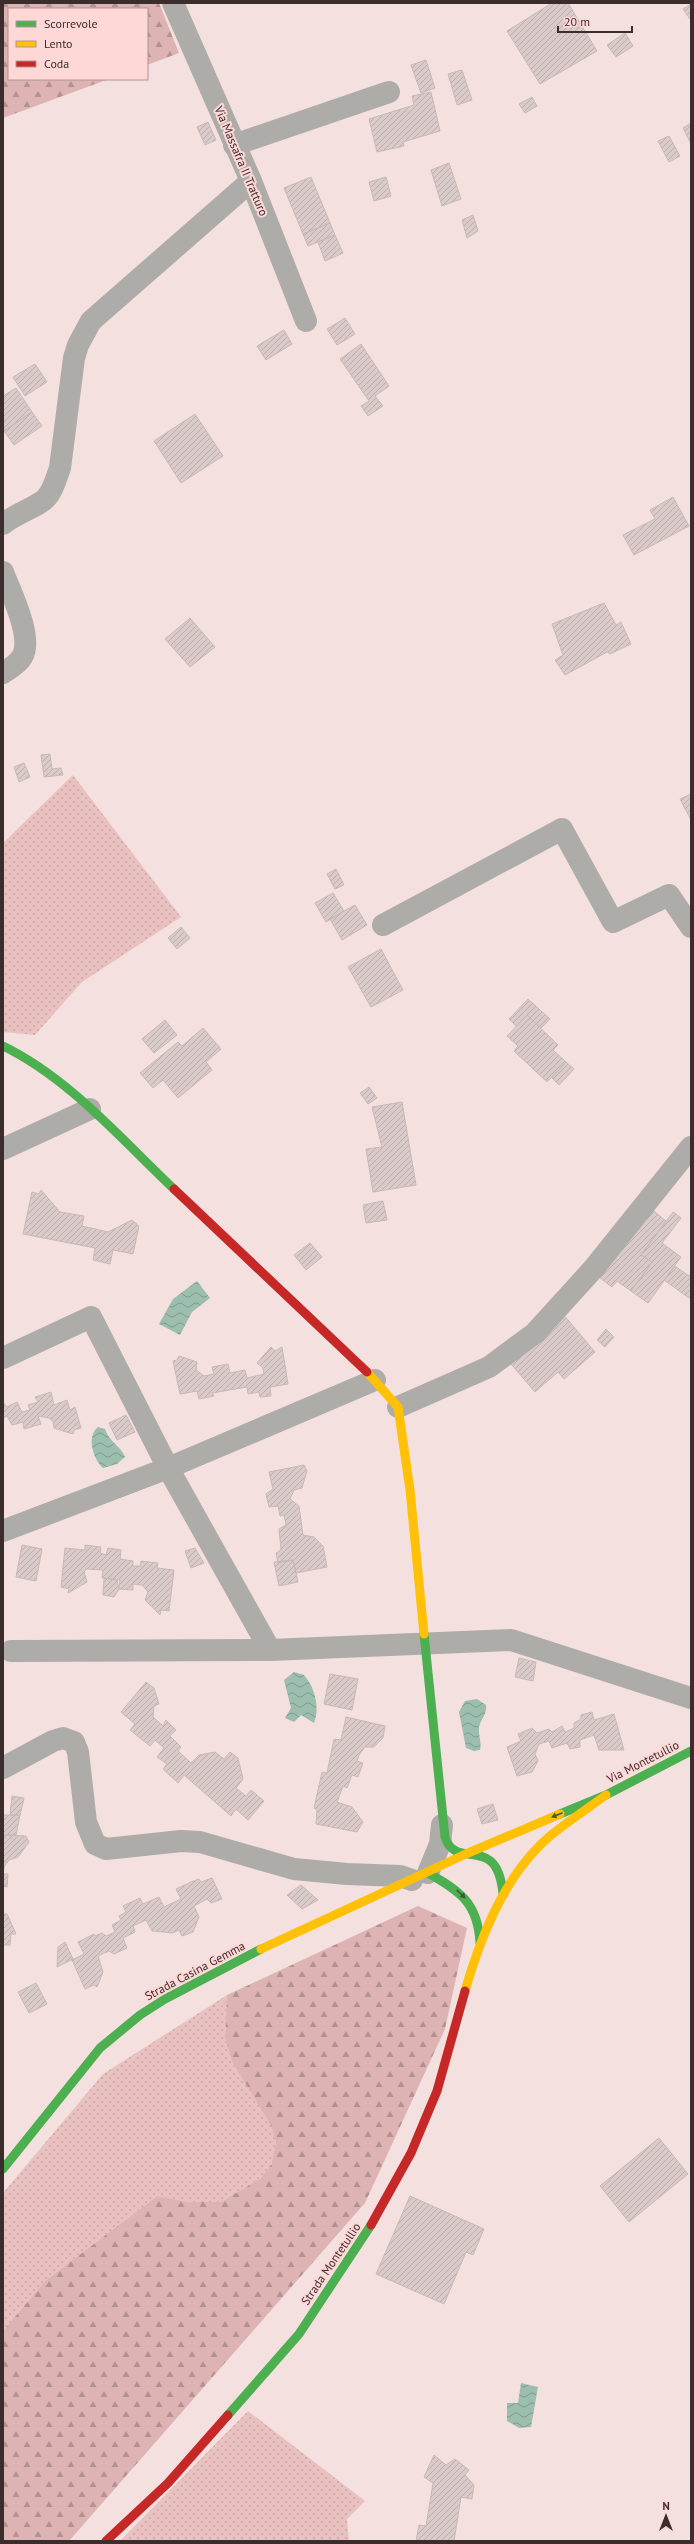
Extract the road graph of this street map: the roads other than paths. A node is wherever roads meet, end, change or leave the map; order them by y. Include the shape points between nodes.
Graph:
1 (173, 3) edge
2 (389, 92) dead end
3 (234, 145) junction
4 (251, 181) junction
5 (306, 321) dead end
6 (3, 524) edge
7 (3, 572) edge
8 (3, 673) edge
9 (383, 925) dead end
10 (691, 927) edge
11 (3, 1046) edge
12 (90, 1109) junction
13 (691, 1147) edge
14 (3, 1149) edge
15 (3, 1358) edge
16 (375, 1380) junction
17 (398, 1407) junction
18 (168, 1468) junction
19 (3, 1531) edge
20 (425, 1642) junction
21 (270, 1650) junction
22 (11, 1651) dead end
23 (691, 1698) edge
24 (691, 1752) edge
25 (3, 1768) edge
26 (606, 1795) junction
27 (442, 1825) junction
28 (468, 1853) junction
29 (452, 1876) dead end
30 (420, 1877) junction
31 (503, 1894) junction
32 (490, 1897) dead end
33 (480, 1943) junction
34 (3, 2169) edge
35 (106, 2541) edge

1 - 3 street, Via Massafra II Tratturo
2 - 3 street
3 - 4 street, Via Massafra II Tratturo
4 - 5 street, Via Massafra II Tratturo
4 - 6 street via 91,321 74,358 60,468 55,484 46,498 14,515
7 - 8 street via 24,627 25,641 22,657
9 - 10 street via 562,829 613,922 669,895
11 - 12 street via 30,1059
12 - 14 street
12 - 16 street
13 - 17 street via 594,1268 535,1333 489,1367
15 - 18 street via 91,1317
16 - 17 street
16 - 18 street
17 - 20 street via 410,1490
18 - 19 street
18 - 21 street
20 - 21 street
20 - 23 street via 511,1640
20 - 27 street
21 - 22 street
24 - 26 street, Via Montetullio
25 - 30 street via 53,1741 63,1738 74,1742 78,1752 86,1822 95,1844 106,1848 181,1841 200,1842 294,1869
26 -> 28 street, Strada Casina Gemma
26 - 31 street via 549,1837 524,1864
27 - 28 street via 446,1841 455,1849
27 - 30 street via 440,1844
28 - 30 street, Strada Casina Gemma
28 - 31 street via 486,1857 498,1865 503,1876
29 - 30 street
30 -> 33 street via 457,1890 467,1900 481,1925
30 - 34 street, Strada Casina Gemma via 251,1954 140,2015 100,2048
31 - 32 street
31 - 33 street
33 - 35 street, Strada Montetullio via 437,2091 411,2153 368,2231 299,2334 168,2483

